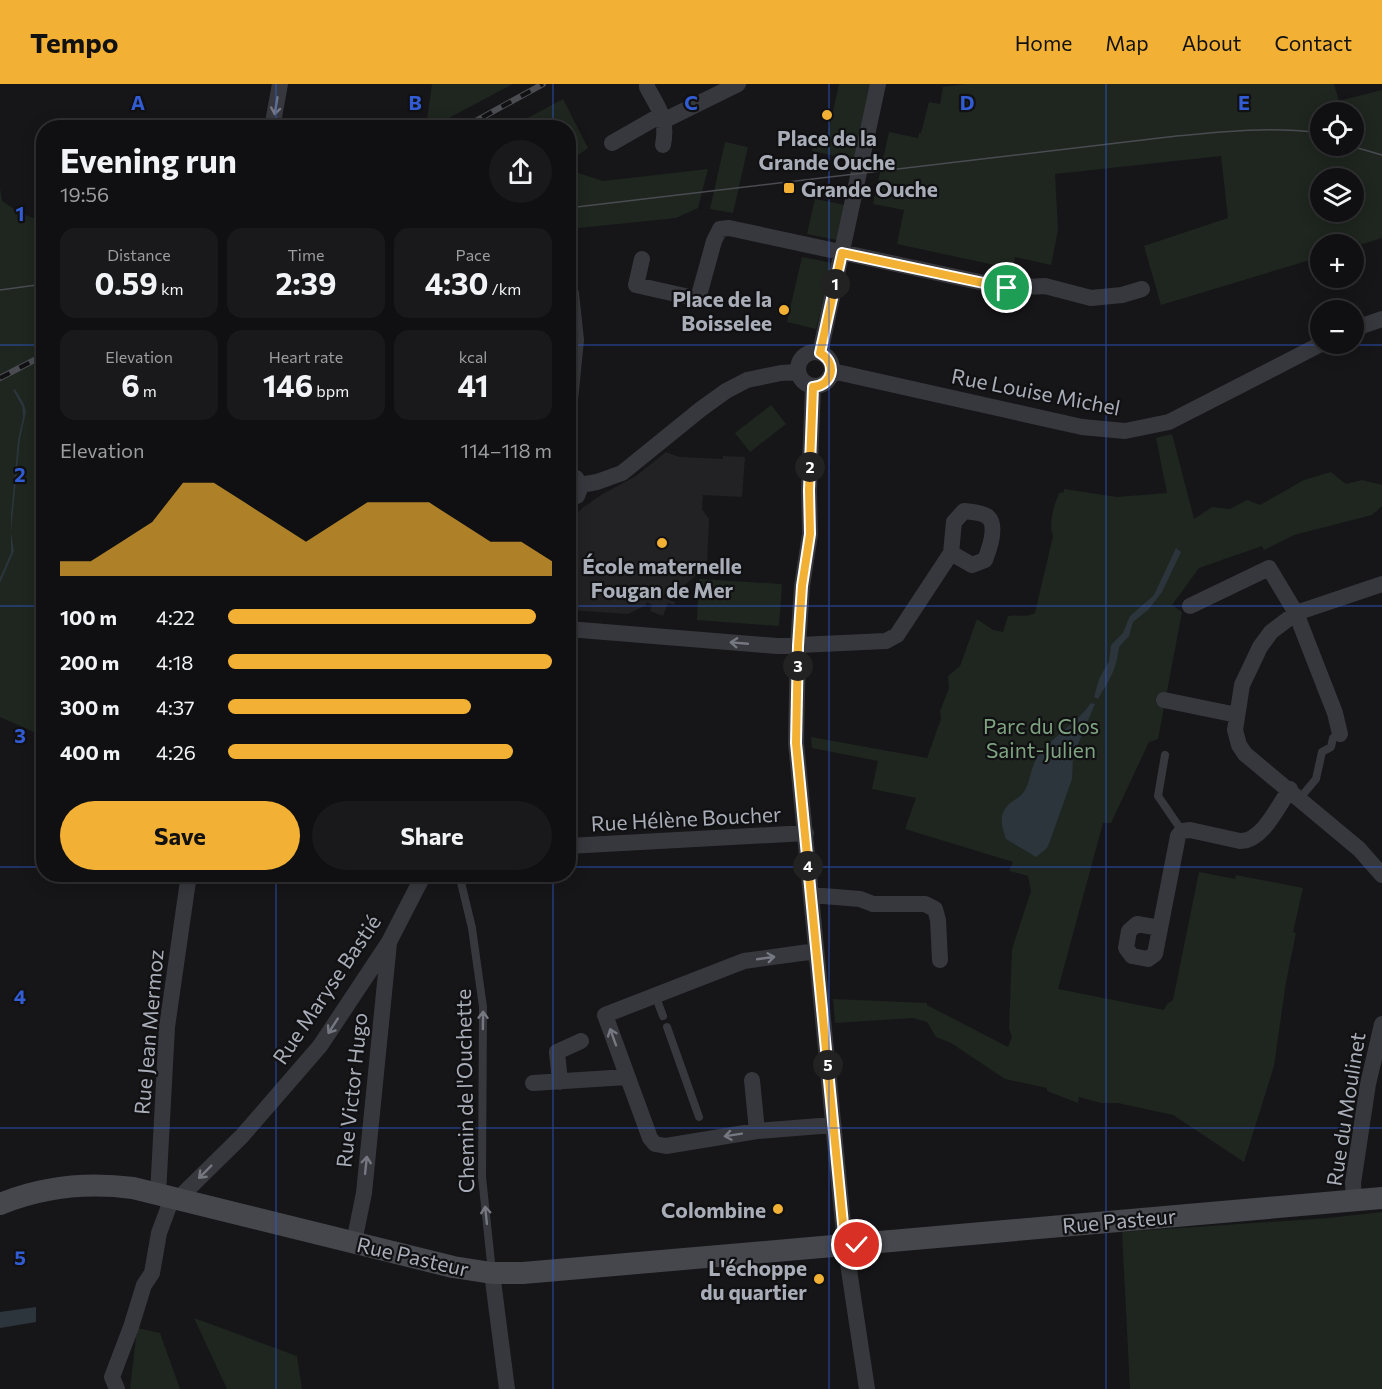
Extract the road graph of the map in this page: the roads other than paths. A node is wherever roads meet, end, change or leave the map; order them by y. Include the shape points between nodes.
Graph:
1 (280, 84) edge
2 (647, 84) edge
3 (738, 84) edge
4 (878, 84) edge
5 (274, 120) edge
6 (665, 120) junction
7 (612, 142) dead end
8 (663, 145) dead end
9 (842, 253) junction
10 (642, 259) dead end
11 (1142, 289) dead end
12 (1382, 319) edge
13 (1364, 325) edge
14 (1310, 350) edge
15 (820, 353) junction
16 (832, 371) junction
17 (797, 372) junction
18 (813, 387) junction
19 (576, 480) edge
20 (576, 483) edge
21 (576, 496) edge
22 (951, 553) dead end
23 (1382, 585) edge
24 (1190, 606) dead end
25 (1296, 613) junction
26 (576, 630) edge
27 (798, 646) junction
28 (1164, 700) dead end
29 (1237, 714) junction
30 (1340, 734) joint
31 (1166, 755) dead end
32 (1295, 794) junction
33 (1182, 831) junction
34 (806, 833) junction
35 (576, 846) edge
36 (1382, 875) edge
37 (188, 882) edge
38 (420, 882) edge
39 (461, 882) edge
40 (811, 895) junction
41 (1160, 928) dead end
42 (389, 942) junction
43 (816, 951) junction
44 (940, 960) dead end
45 (655, 995) junction
46 (663, 1016) dead end
47 (1382, 1024) edge
48 (667, 1027) dead end
49 (581, 1041) dead end
50 (627, 1077) junction
51 (752, 1080) dead end
52 (560, 1082) junction
53 (533, 1083) dead end
54 (699, 1117) dead end
55 (833, 1125) junction
56 (757, 1131) junction
57 (171, 1197) junction
58 (1382, 1198) edge
59 (1354, 1200) junction
60 (0, 1204) edge
61 (354, 1242) junction
62 (845, 1245) junction
63 (492, 1273) junction
64 (117, 1389) edge
65 (507, 1389) edge
66 (867, 1389) edge

1 -> 5 street
2 - 6 street
3 - 6 street
4 - 9 street
6 - 7 street via 654,119
6 - 8 street
9 - 10 street via 720,229 698,299 636,285
9 - 11 street via 1007,288 1045,286 1091,298
9 - 15 street
12 - 13 street
14 - 16 street, Rue Louise Michel via 1169,422 1125,431 1082,427
15 - 16 street via 829,360
15 - 17 street via 803,356
16 - 18 street via 828,381
17 - 18 street via 803,382
17 - 19 street via 747,380 726,391 622,472 597,482
18 - 27 street via 810,544 802,586
20 - 21 street via 580,490
22 - 27 street via 897,636 886,641
23 - 25 street
24 - 25 street via 1269,568
25 - 29 street via 1271,632 1260,647 1242,685
25 - 30 street
27 -> 26 street
27 - 34 street via 796,743
28 - 29 street
29 - 32 street via 1235,730 1245,754
30 - 32 lane via 1322,752 1317,779
31 - 33 lane via 1158,796
32 - 33 street via 1248,842
32 - 36 street via 1359,849
33 - 41 street
34 - 35 street, Rue Hélène Boucher
34 - 40 street
37 - 57 street, Rue Jean Mermoz via 167,1028
38 - 42 street, Rue Maryse Bastié
63 -> 39 lane, Chemin de l'Ouchette via 482,1177 483,1007
40 - 43 street
40 - 44 street via 860,898 873,904 925,904 934,909 938,920
42 -> 57 street, Rue Maryse Bastié via 320,1046 242,1136 184,1193
61 -> 42 street, Rue Victor Hugo via 364,1193
45 -> 43 street via 744,961
43 - 55 street
45 - 46 lane
50 -> 45 street via 604,1015
47 - 59 street, Rue du Moulinet via 1368,1084 1353,1183
48 - 54 lane
49 - 52 street via 557,1052
50 - 52 street
56 -> 50 street via 705,1133 666,1146 655,1144
51 - 56 street
52 - 53 street
55 - 56 street
55 - 62 street
57 - 60 street, Rue Pasteur via 110,1185 72,1186 43,1190
57 - 61 street, Rue Pasteur
57 - 64 street via 152,1273 144,1285 112,1377
58 - 59 street, Rue Pasteur
59 - 62 street, Rue Pasteur
61 - 63 street, Rue Pasteur
62 - 63 street, Rue Pasteur
62 - 66 street
63 - 65 street

